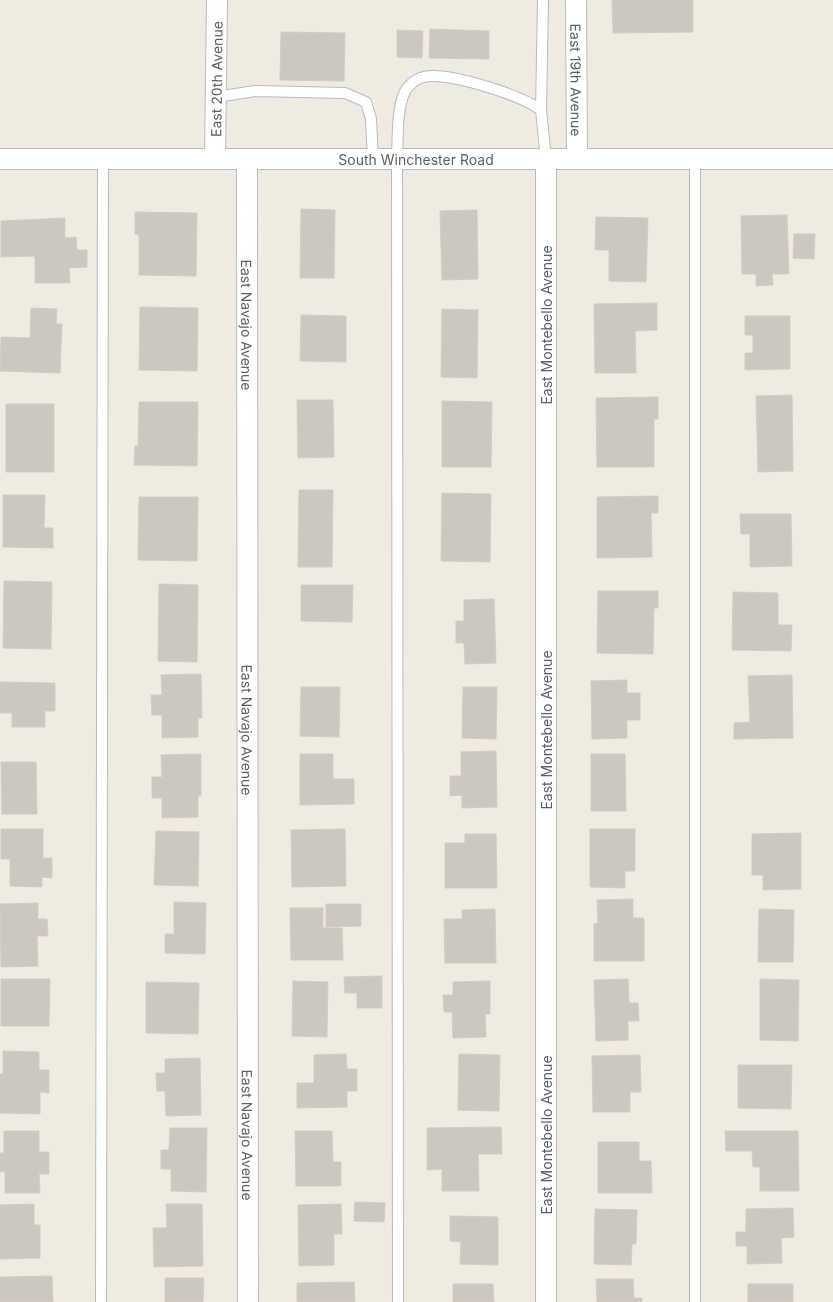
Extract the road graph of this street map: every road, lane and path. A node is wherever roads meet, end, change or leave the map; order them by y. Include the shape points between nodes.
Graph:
1 (217, 0) edge
2 (543, 0) edge
3 (576, 0) edge
4 (216, 97) junction
5 (541, 110) junction
6 (0, 159) edge
7 (104, 159) junction
8 (215, 159) junction
9 (247, 159) junction
10 (373, 159) junction
11 (397, 159) junction
12 (546, 159) junction
13 (578, 159) junction
14 (695, 159) junction
15 (833, 159) edge
16 (101, 1302) edge
17 (248, 1302) edge
18 (398, 1302) edge
19 (546, 1302) edge
20 (695, 1302) edge

1 - 4 street, East 20th Avenue
2 - 5 lane
3 - 13 street, East 19th Avenue
4 - 8 street, East 20th Avenue
4 - 10 lane via 255,91 345,93 366,102 371,119
5 - 11 lane via 511,94 483,85 432,76 419,78 407,88 402,98
5 - 12 lane
6 - 7 street, South Winchester Road
7 - 8 street, South Winchester Road
7 - 16 lane
8 - 9 street, South Winchester Road
9 - 10 street, South Winchester Road
9 - 17 street, East Navajo Avenue
10 - 11 street, South Winchester Road
11 - 12 street, South Winchester Road
11 - 18 lane
12 - 13 street, South Winchester Road
12 - 19 street, East Montebello Avenue
13 - 14 street, South Winchester Road
14 - 15 street, South Winchester Road
14 - 20 lane

